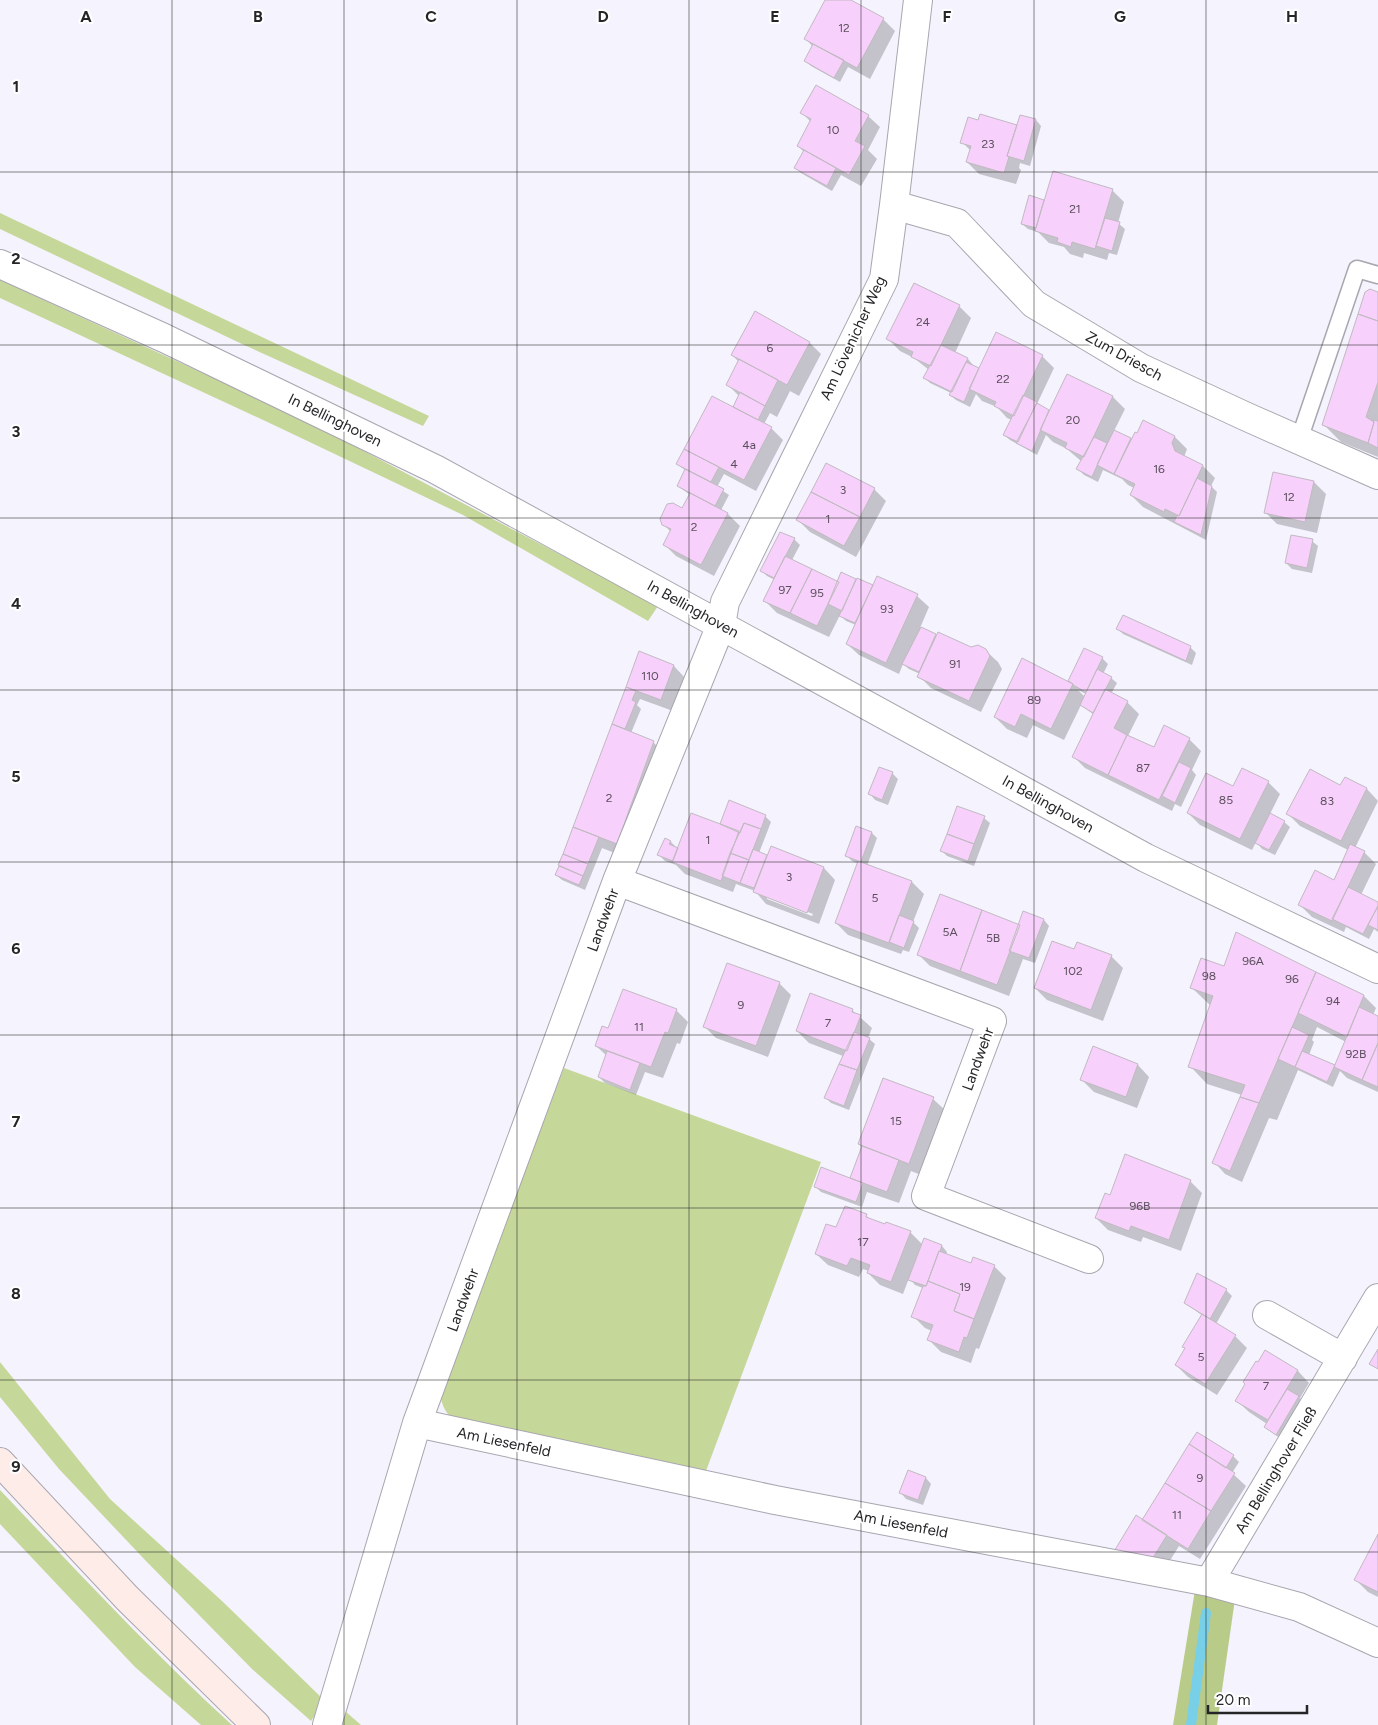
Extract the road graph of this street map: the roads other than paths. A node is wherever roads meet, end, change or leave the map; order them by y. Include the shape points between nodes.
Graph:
1 (918, 0) edge
2 (894, 204) junction
3 (0, 264) edge
4 (1378, 275) edge
5 (1299, 440) junction
6 (1378, 475) edge
7 (720, 625) junction
8 (617, 881) junction
9 (1378, 969) edge
10 (1089, 1259) dead end
11 (1378, 1298) edge
12 (1266, 1315) dead end
13 (1342, 1358) junction
14 (417, 1423) junction
15 (0, 1462) edge
16 (1209, 1582) junction
17 (1378, 1643) edge
18 (256, 1725) edge
19 (327, 1725) edge

1 - 2 street, Am Lövenicher Weg
2 - 5 street, Zum Driesch via 957,223 1034,304 1141,368
2 - 7 street, Am Lövenicher Weg via 884,278 724,602
3 - 7 street, In Bellinghoven via 164,338 435,469
4 - 5 lane via 1357,269
5 - 6 street, Zum Driesch
7 - 8 street, Landwehr
7 - 9 street, In Bellinghoven via 1146,858
8 - 10 street, Landwehr via 992,1020 926,1196
8 - 14 street, Landwehr
11 - 13 street, Am Bellinghover Fließ
12 - 13 street
13 - 16 street, Am Bellinghover Fließ
14 - 16 street, Am Liesenfeld via 775,1500
14 - 19 street, Landwehr
15 - 18 main road via 127,1598
16 - 17 street, Am Liesenfeld via 1299,1607

